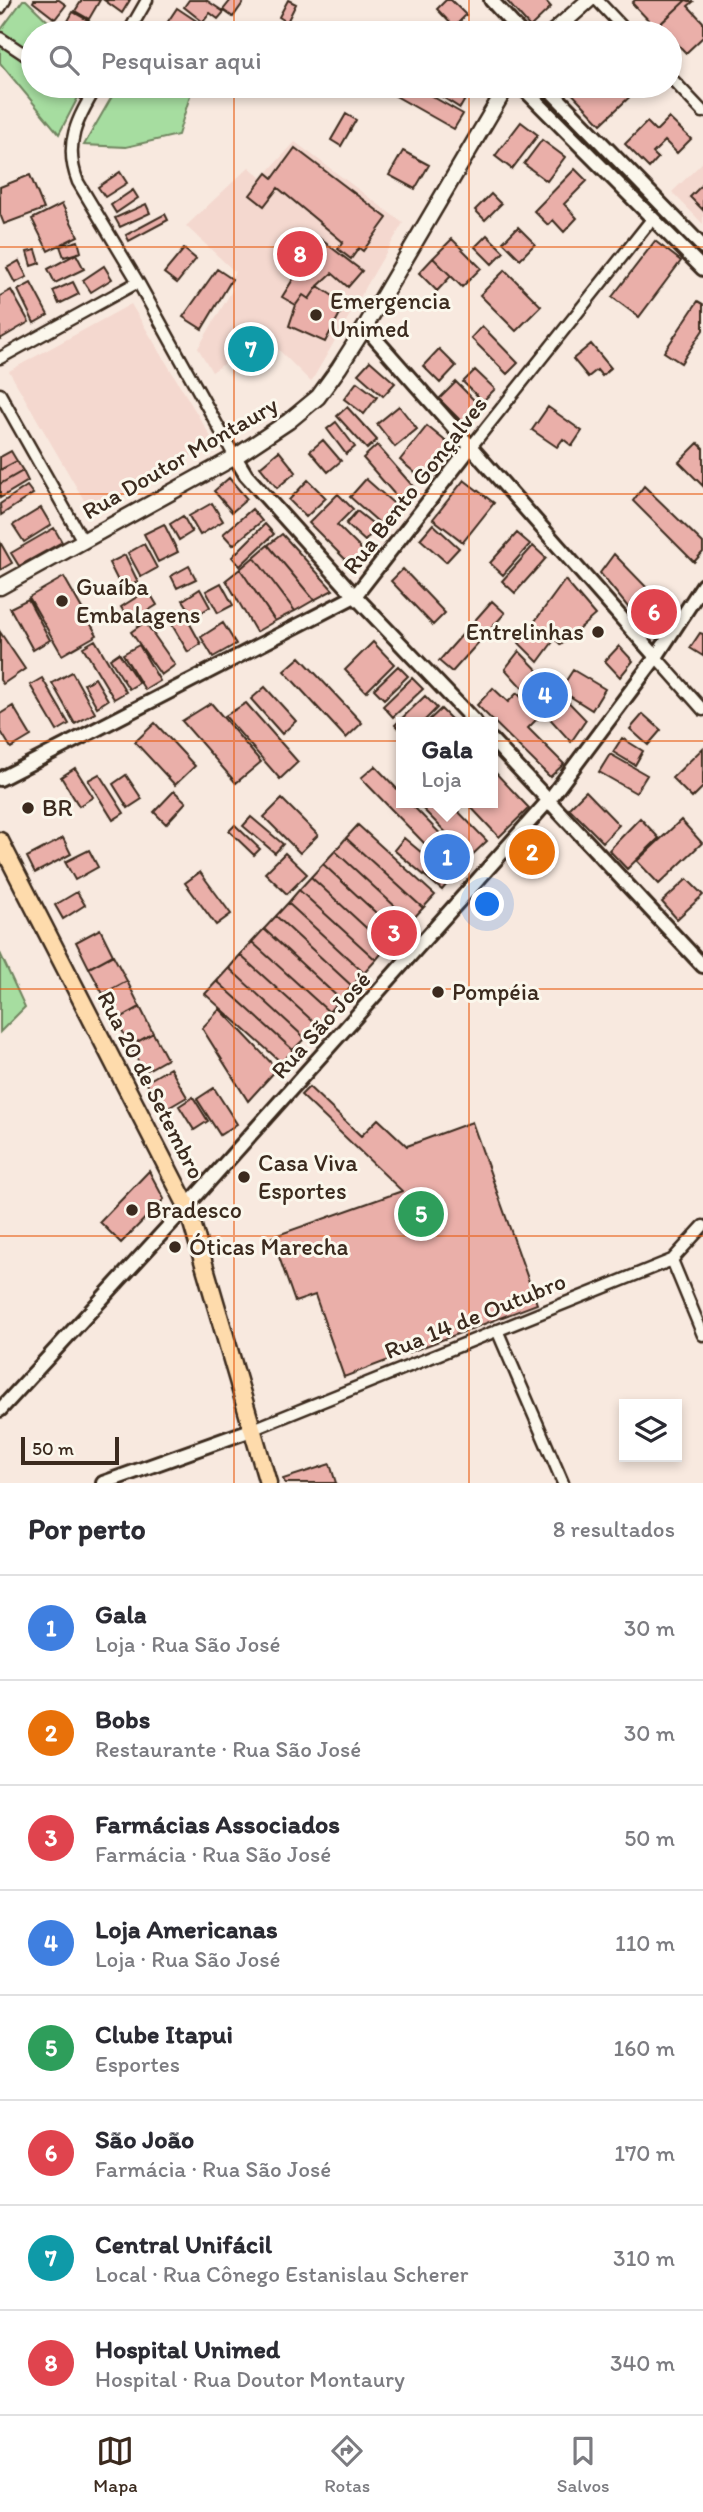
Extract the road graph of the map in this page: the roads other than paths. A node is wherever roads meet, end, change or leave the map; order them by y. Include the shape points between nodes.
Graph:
1 (5, 0) edge
2 (147, 0) edge
3 (491, 0) edge
4 (589, 0) edge
5 (597, 0) edge
6 (0, 8) edge
7 (135, 21) edge
8 (510, 21) edge
9 (565, 21) edge
10 (617, 21) edge
11 (0, 38) edge
12 (21, 52) edge
13 (682, 90) edge
14 (90, 98) edge
15 (500, 98) edge
16 (533, 98) edge
17 (558, 98) edge
18 (703, 113) edge
19 (652, 219) junction
20 (703, 247) edge
21 (703, 270) edge
22 (138, 282) junction
23 (365, 327) junction
24 (0, 358) edge
25 (0, 394) edge
26 (470, 448) junction
27 (235, 457) junction
28 (83, 541) junction
29 (703, 585) edge
30 (0, 587) edge
31 (355, 596) junction
32 (656, 657) junction
33 (703, 710) edge
34 (470, 717) edge
35 (498, 746) edge
36 (0, 779) edge
37 (550, 800) junction
38 (0, 841) edge
39 (703, 966) edge
40 (187, 1206) junction
41 (703, 1226) edge
42 (671, 1261) junction
43 (497, 1329) junction
44 (703, 1335) edge
45 (0, 1410) edge
46 (251, 1430) junction
47 (103, 1483) edge
48 (268, 1483) edge
49 (563, 1483) edge

1 - 6 street
2 - 7 street
3 - 8 street
4 - 9 main road
5 - 10 street
11 - 12 street
13 - 18 street
14 - 22 street via 75,130 71,164
15 - 23 main road, Rua Doutor Montaury
16 - 19 street
17 - 20 street
19 - 21 street
19 - 26 street, Rua Bento Gonçalves
22 - 24 street
22 - 27 street
23 - 26 street
23 - 27 main road, Rua Doutor Montaury via 318,397
25 - 28 street
26 - 31 street, Rua Bento Gonçalves
26 - 32 street
27 - 28 main road, Rua Doutor Montaury
27 - 31 street
28 - 30 main road, Rua Doutor Montaury
29 - 32 street, Rua São José
31 - 34 street
31 - 36 street, Rua Bento Gonçalves
32 - 33 street
32 - 37 street, Rua São José
35 - 37 street
37 - 39 street
37 - 40 street, Rua São José
38 - 40 main road, Rua 20 de Setembro
40 - 45 street, Rua São José
40 - 46 main road, Rua 20 de Setembro
41 - 42 street, Rua 14 de Outubro
42 - 43 street, Rua 14 de Outubro
42 - 44 street
43 - 46 street, Rua 14 de Outubro
43 - 49 street
46 - 47 street
46 - 48 main road, Rua 20 de Setembro

